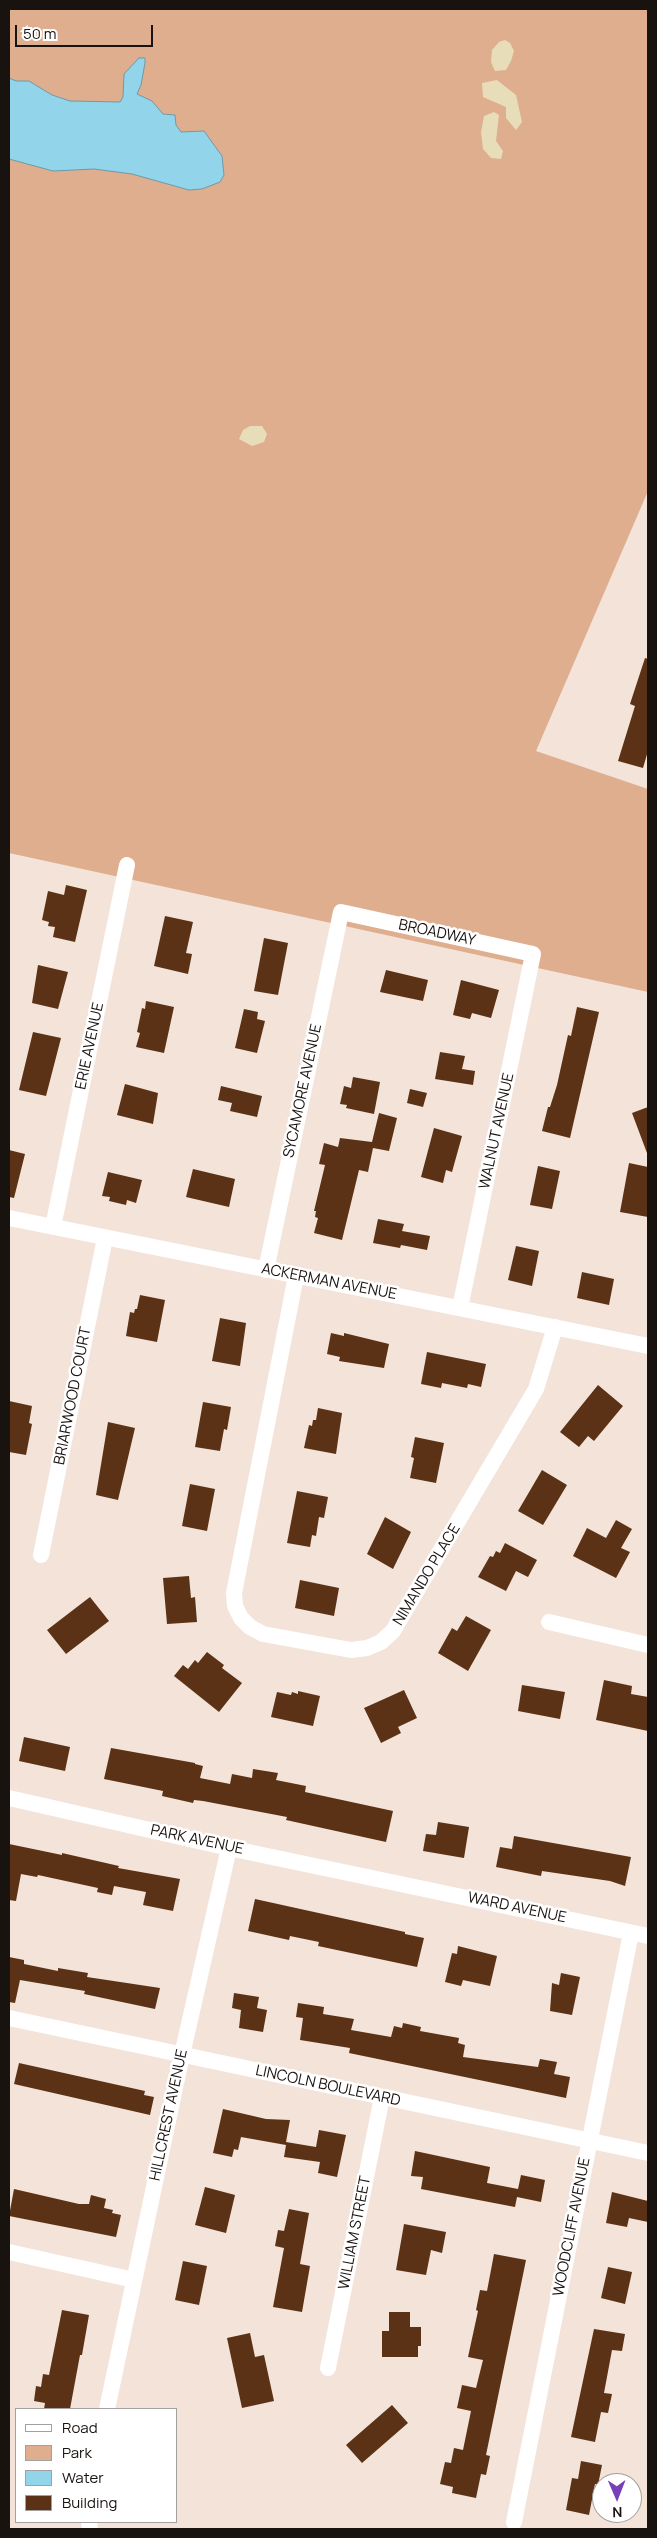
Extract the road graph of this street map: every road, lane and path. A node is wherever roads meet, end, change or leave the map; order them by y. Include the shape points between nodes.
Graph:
1 (128, 864) dead end
2 (341, 912) joint
3 (533, 954) joint
4 (9, 1218) edge
5 (53, 1227) junction
6 (105, 1238) junction
7 (266, 1270) junction
8 (296, 1276) junction
9 (460, 1308) junction
10 (555, 1327) junction
11 (648, 1346) edge
12 (41, 1555) dead end
13 (548, 1622) dead end
14 (648, 1645) edge
15 (9, 1798) edge
16 (229, 1848) junction
17 (386, 1881) joint
18 (631, 1933) junction
19 (648, 1936) edge
20 (9, 2018) edge
21 (182, 2056) junction
22 (382, 2097) junction
23 (589, 2140) junction
24 (648, 2153) edge
25 (9, 2252) edge
26 (134, 2280) junction
27 (328, 2368) dead end
28 (107, 2408) edge
29 (514, 2522) dead end

1 - 5 street, ERIE AVENUE
2 - 3 street, BROADWAY
2 - 7 street, SYCAMORE AVENUE
3 - 9 street, WALNUT AVENUE
4 - 5 street, ACKERMAN AVENUE
5 - 6 street, ACKERMAN AVENUE
6 - 7 street, ACKERMAN AVENUE
6 - 12 street, BRIARWOOD COURT
7 - 8 street, ACKERMAN AVENUE
8 - 9 street, ACKERMAN AVENUE
8 - 10 street, NIMANDO PLACE via 234,1593 235,1606 241,1618 250,1628 263,1634 351,1650 381,1642 393,1631 536,1388
9 - 10 street, ACKERMAN AVENUE
10 - 11 street, ACKERMAN AVENUE
13 - 14 street
15 - 16 street, PARK AVENUE
16 - 17 street, PARK AVENUE
16 - 21 street, HILLCREST AVENUE
17 - 18 street, WARD AVENUE
18 - 19 street, WARD AVENUE
18 - 23 street, WOODCLIFF AVENUE
20 - 21 street, LINCOLN BOULEVARD
21 - 22 street, LINCOLN BOULEVARD
21 - 26 street, HILLCREST AVENUE
22 - 23 street, LINCOLN BOULEVARD
22 - 27 street, WILLIAM STREET
23 - 24 street, LINCOLN BOULEVARD
23 - 29 street, WOODCLIFF AVENUE
25 - 26 street
26 - 28 street, HILLCREST AVENUE

